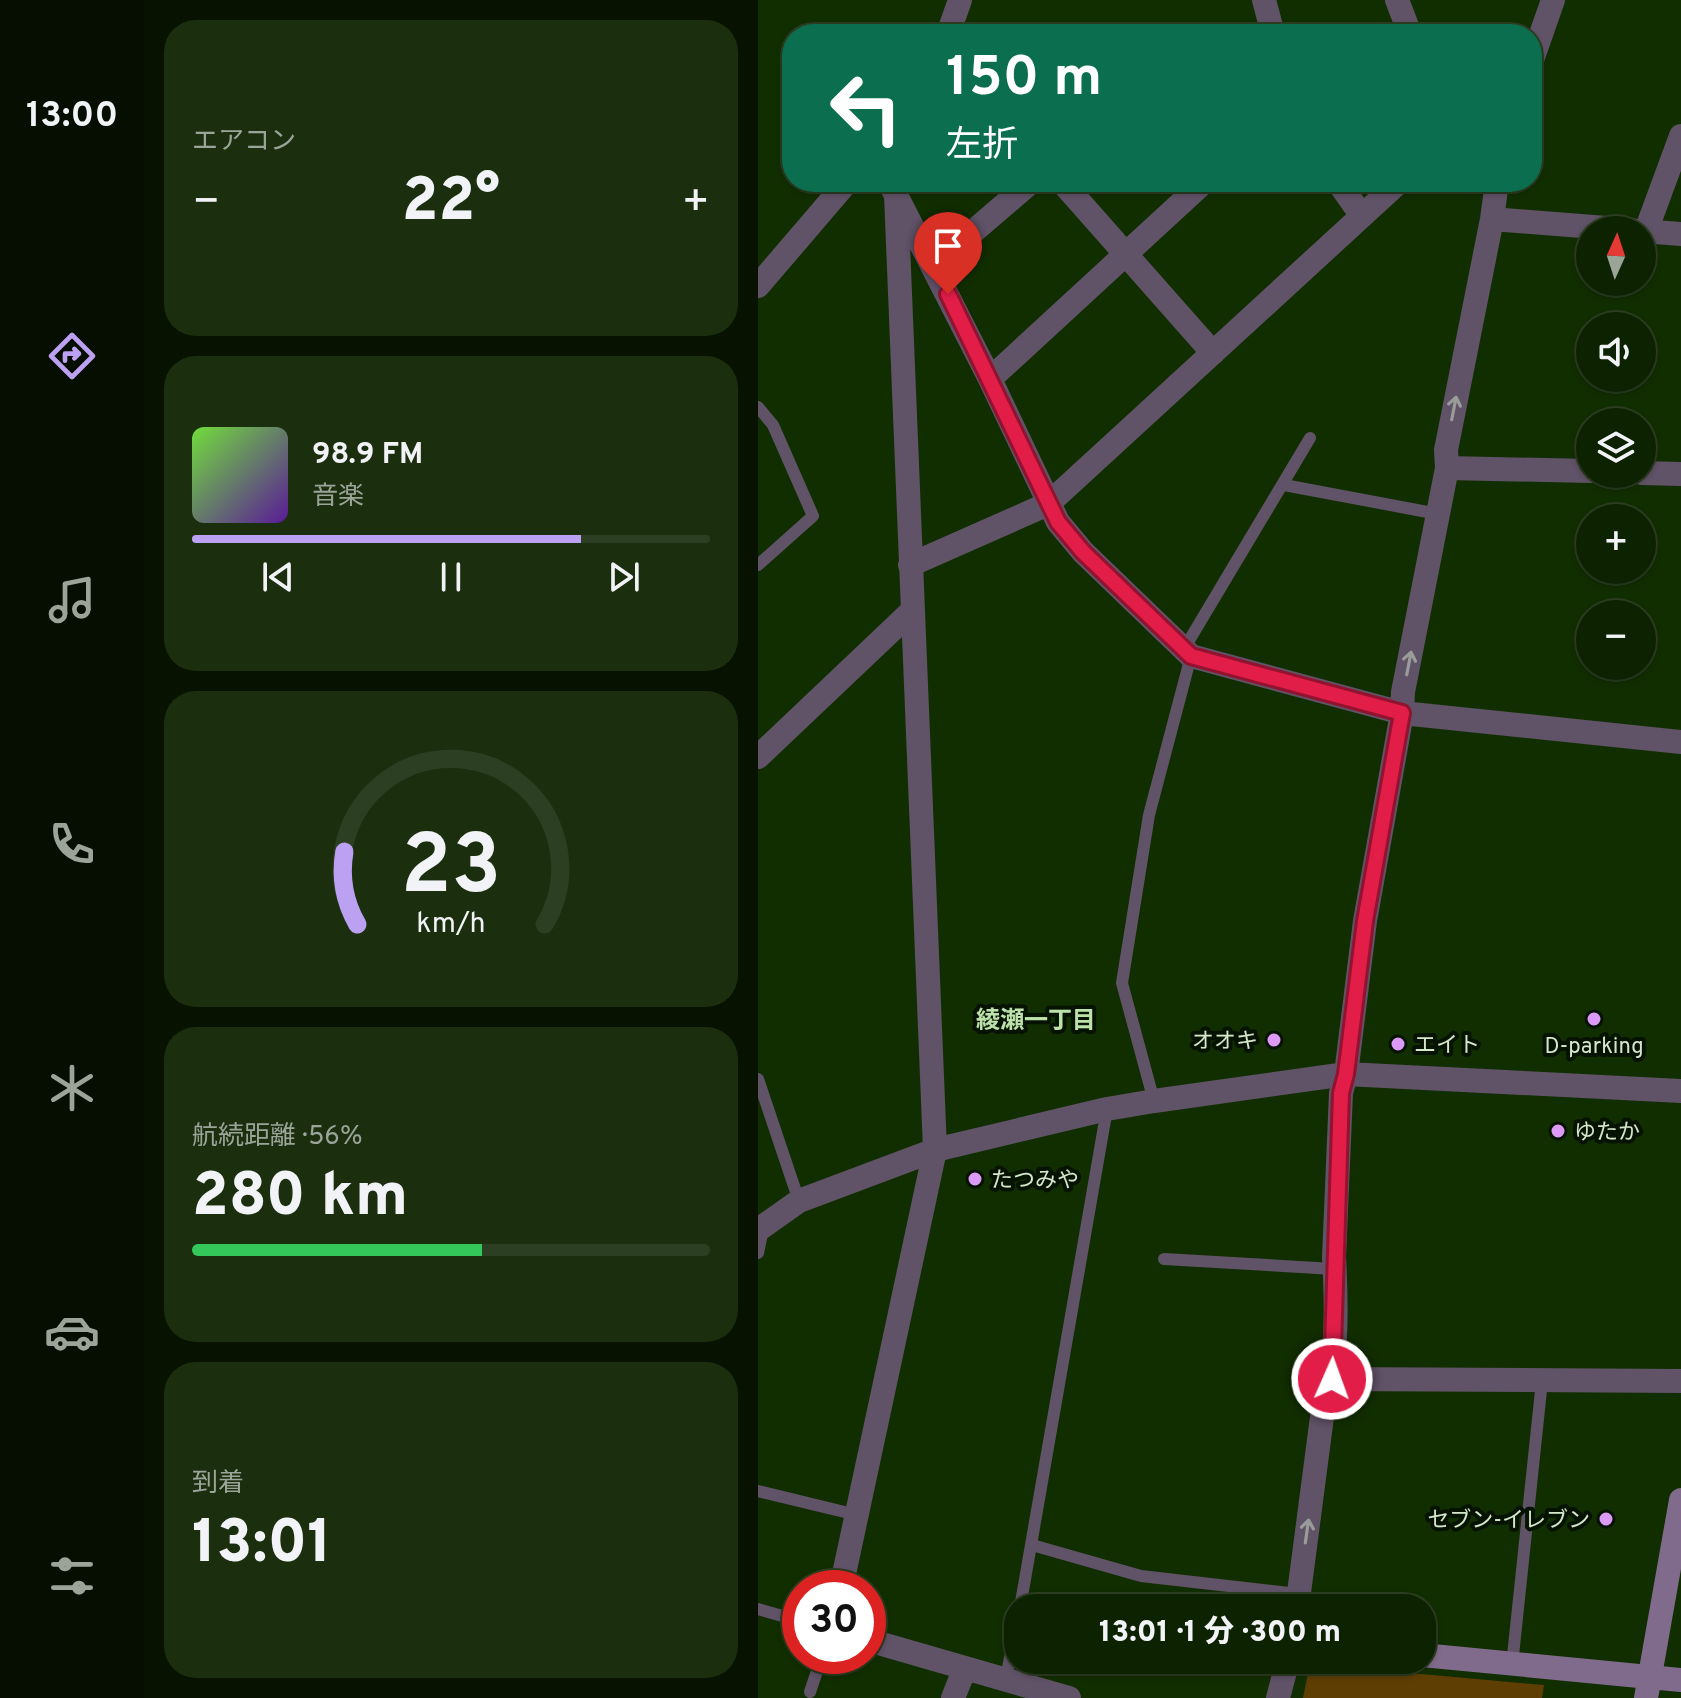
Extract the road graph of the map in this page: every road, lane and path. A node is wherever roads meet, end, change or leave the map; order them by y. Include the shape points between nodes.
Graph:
1 (960, 0) edge
2 (1264, 0) edge
3 (1397, 0) edge
4 (1553, 0) edge
5 (952, 24) edge
6 (1270, 24) edge
7 (1406, 24) edge
8 (1542, 31) edge
9 (1681, 136) edge
10 (838, 192) edge
11 (892, 192) edge
12 (894, 192) edge
13 (1019, 192) edge
14 (1071, 192) edge
15 (1193, 192) edge
16 (1345, 192) edge
17 (1388, 192) edge
18 (1496, 192) edge
19 (1362, 216) junction
20 (1646, 216) edge
21 (1492, 219) junction
22 (1576, 226) edge
23 (1656, 232) edge
24 (1681, 234) edge
25 (1126, 255) junction
26 (933, 266) junction
27 (758, 286) edge
28 (1213, 353) junction
29 (990, 379) junction
30 (758, 407) edge
31 (1310, 438) dead end
32 (1447, 468) junction
33 (1576, 471) edge
34 (1656, 473) edge
35 (1681, 474) edge
36 (1284, 485) junction
37 (1048, 504) junction
38 (1438, 514) junction
39 (758, 565) edge
40 (910, 565) junction
41 (913, 610) junction
42 (1187, 653) junction
43 (1402, 713) junction
44 (1681, 742) edge
45 (758, 757) edge
46 (1346, 1074) junction
47 (758, 1079) edge
48 (1681, 1091) edge
49 (1154, 1101) junction
50 (1107, 1109) junction
51 (935, 1150) junction
52 (799, 1201) junction
53 (761, 1229) edge
54 (758, 1253) edge
55 (1164, 1259) dead end
56 (1334, 1269) junction
57 (1332, 1379) junction
58 (1542, 1381) junction
59 (1681, 1381) edge
60 (758, 1491) edge
61 (1681, 1500) edge
62 (857, 1515) junction
63 (1032, 1545) junction
64 (845, 1570) edge
65 (1023, 1594) edge
66 (1254, 1594) edge
67 (1299, 1594) edge
68 (758, 1609) edge
69 (782, 1616) edge
70 (886, 1645) edge
71 (1436, 1657) edge
72 (1512, 1665) junction
73 (965, 1668) junction
74 (816, 1674) edge
75 (1007, 1674) edge
76 (1284, 1674) edge
77 (1006, 1678) junction
78 (1681, 1680) edge
79 (1648, 1688) edge
80 (810, 1692) dead end
81 (953, 1698) edge
82 (1069, 1698) edge
83 (1278, 1698) edge

1 - 5 street
2 - 6 street
3 - 7 street
4 - 8 street
9 - 20 street
10 - 27 street
11 - 40 street
12 - 26 street
13 - 26 street
14 - 25 street
15 - 25 street
16 - 19 street
17 - 19 street
18 - 21 street
19 - 28 street
21 - 22 street
32 -> 21 street via 1446,450
23 - 24 street
25 - 28 street
25 - 29 street
26 - 29 street
28 - 37 street
29 - 37 street
30 - 39 lane via 773,425 813,516
31 - 36 lane
32 - 33 street
32 - 38 street
34 - 35 street
36 - 38 lane
36 - 42 lane
37 - 40 street
37 - 42 street via 1083,552
43 -> 38 street
40 - 41 street
41 - 45 street
41 - 51 street
42 - 43 street
42 - 49 lane via 1149,815 1122,983
43 - 44 street
43 - 46 street via 1365,921
46 - 48 street
46 - 49 street
46 - 56 street
47 - 52 lane
49 - 50 street
50 - 51 street
50 - 63 lane
51 - 52 street
51 - 62 street
52 - 53 street
53 - 54 lane
55 - 56 lane
56 - 57 street
57 - 58 street
67 -> 57 street via 1325,1394
58 - 59 street
58 - 72 lane
60 - 62 lane
61 - 79 street
62 - 64 street
63 - 65 lane
63 - 66 lane via 1141,1576
68 - 69 lane
70 - 73 street
71 - 72 street
72 - 79 street
73 - 77 street
73 - 81 street
74 - 80 lane
75 - 77 lane
76 - 83 street
77 - 82 street
78 - 79 street

